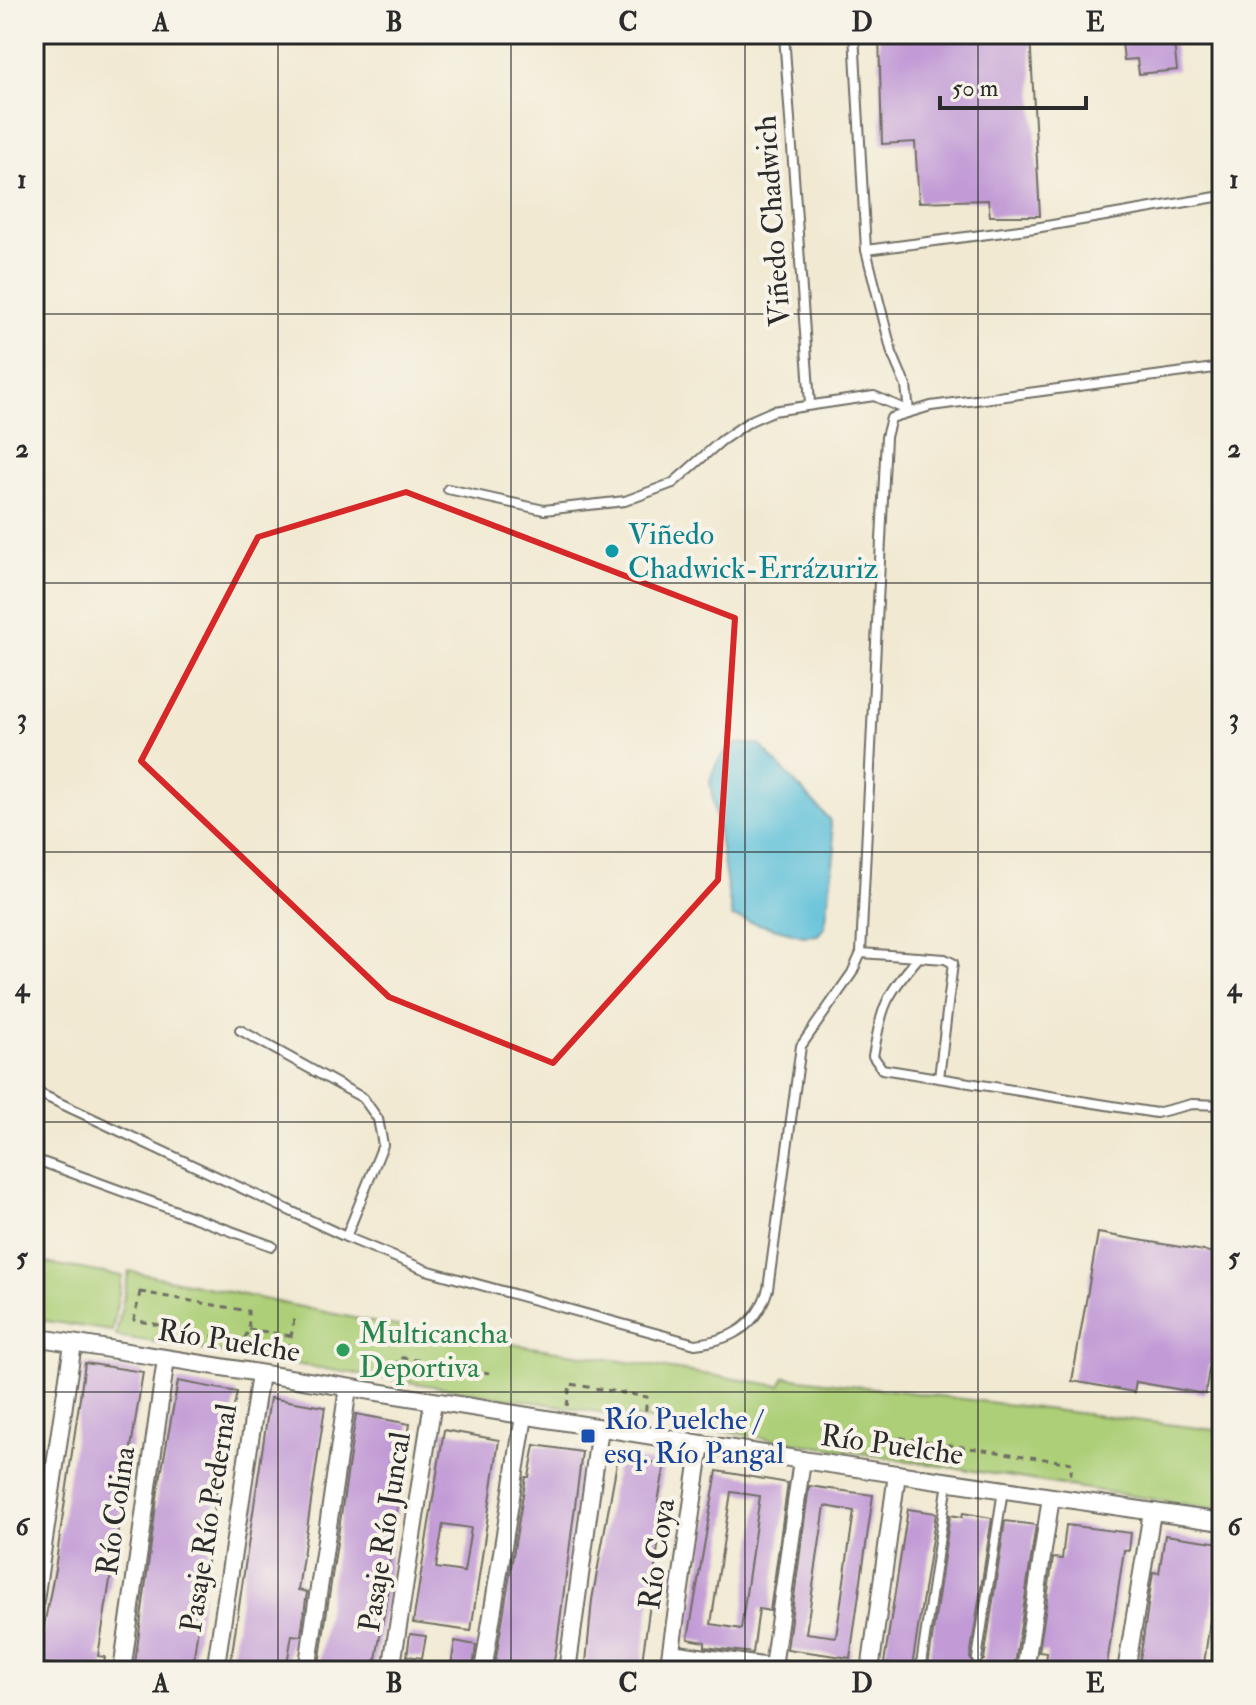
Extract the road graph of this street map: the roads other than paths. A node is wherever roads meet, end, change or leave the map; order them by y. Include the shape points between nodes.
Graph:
1 (784, 34) edge
2 (854, 34) edge
3 (1222, 196) edge
4 (866, 250) junction
5 (1222, 367) edge
6 (810, 404) junction
7 (909, 411) junction
8 (448, 489) dead end
9 (861, 953) junction
10 (919, 957) junction
11 (240, 1030) dead end
12 (939, 1078) junction
13 (34, 1091) edge
14 (1222, 1105) edge
15 (34, 1159) edge
16 (346, 1237) junction
17 (272, 1246) dead end
18 (34, 1337) edge
19 (73, 1344) junction
20 (166, 1359) junction
21 (260, 1374) junction
22 (348, 1388) junction
23 (433, 1402) junction
24 (524, 1416) junction
25 (600, 1428) junction
26 (701, 1444) junction
27 (802, 1460) junction
28 (891, 1468) junction
29 (948, 1482) junction
30 (1003, 1490) junction
31 (1051, 1497) junction
32 (1152, 1512) junction
33 (1222, 1522) edge
34 (34, 1607) edge
35 (671, 1653) junction
36 (977, 1659) dead end
37 (736, 1667) edge
38 (784, 1670) edge
39 (122, 1671) edge
40 (215, 1671) edge
41 (307, 1671) edge
42 (391, 1671) edge
43 (483, 1671) edge
44 (567, 1671) edge
45 (668, 1671) edge
46 (870, 1671) edge
47 (920, 1671) edge
48 (1025, 1671) edge
49 (1126, 1671) edge

1 - 6 lane, Viñedo Chadwich
2 - 4 lane
3 - 4 lane
4 - 7 lane
5 - 7 lane
6 - 7 lane via 874,396
6 - 8 lane via 750,421 673,483 625,501 544,510
7 - 9 lane via 891,418 886,437
9 - 10 lane
9 - 16 lane via 801,1046 768,1289 753,1321 727,1338 695,1344 426,1270
10 - 12 lane via 945,959 954,969
10 - 12 lane via 886,1000 873,1056 882,1069
11 - 16 lane via 363,1098 378,1119 383,1145
12 - 14 lane via 1156,1113 1192,1104
13 - 16 lane
15 - 17 lane
18 - 19 street, Río Puelche
19 - 20 street, Río Puelche
19 - 34 street
20 - 21 street, Río Puelche
20 - 39 street, Río Colina
21 - 22 street, Río Puelche
21 - 40 street, Pasaje Río Pedernal
22 - 23 street, Río Puelche
22 - 41 street
23 - 24 street, Río Puelche
23 - 42 street, Pasaje Río Juncal
24 - 25 street, Río Puelche
24 - 43 street
25 - 26 street, Río Puelche
25 - 44 street
26 - 27 street, Río Puelche
26 - 35 street, Río Coya
27 - 28 street, Río Puelche
27 - 38 street
28 - 29 street, Río Puelche
28 - 46 street
29 - 30 street, Río Puelche
29 - 47 lane
30 - 31 street, Río Puelche
30 - 36 lane
31 - 32 street, Río Puelche
31 - 48 street
32 - 33 street, Río Puelche
32 - 49 street
35 - 37 street
35 - 45 street, Río Coya
37 - 38 street

